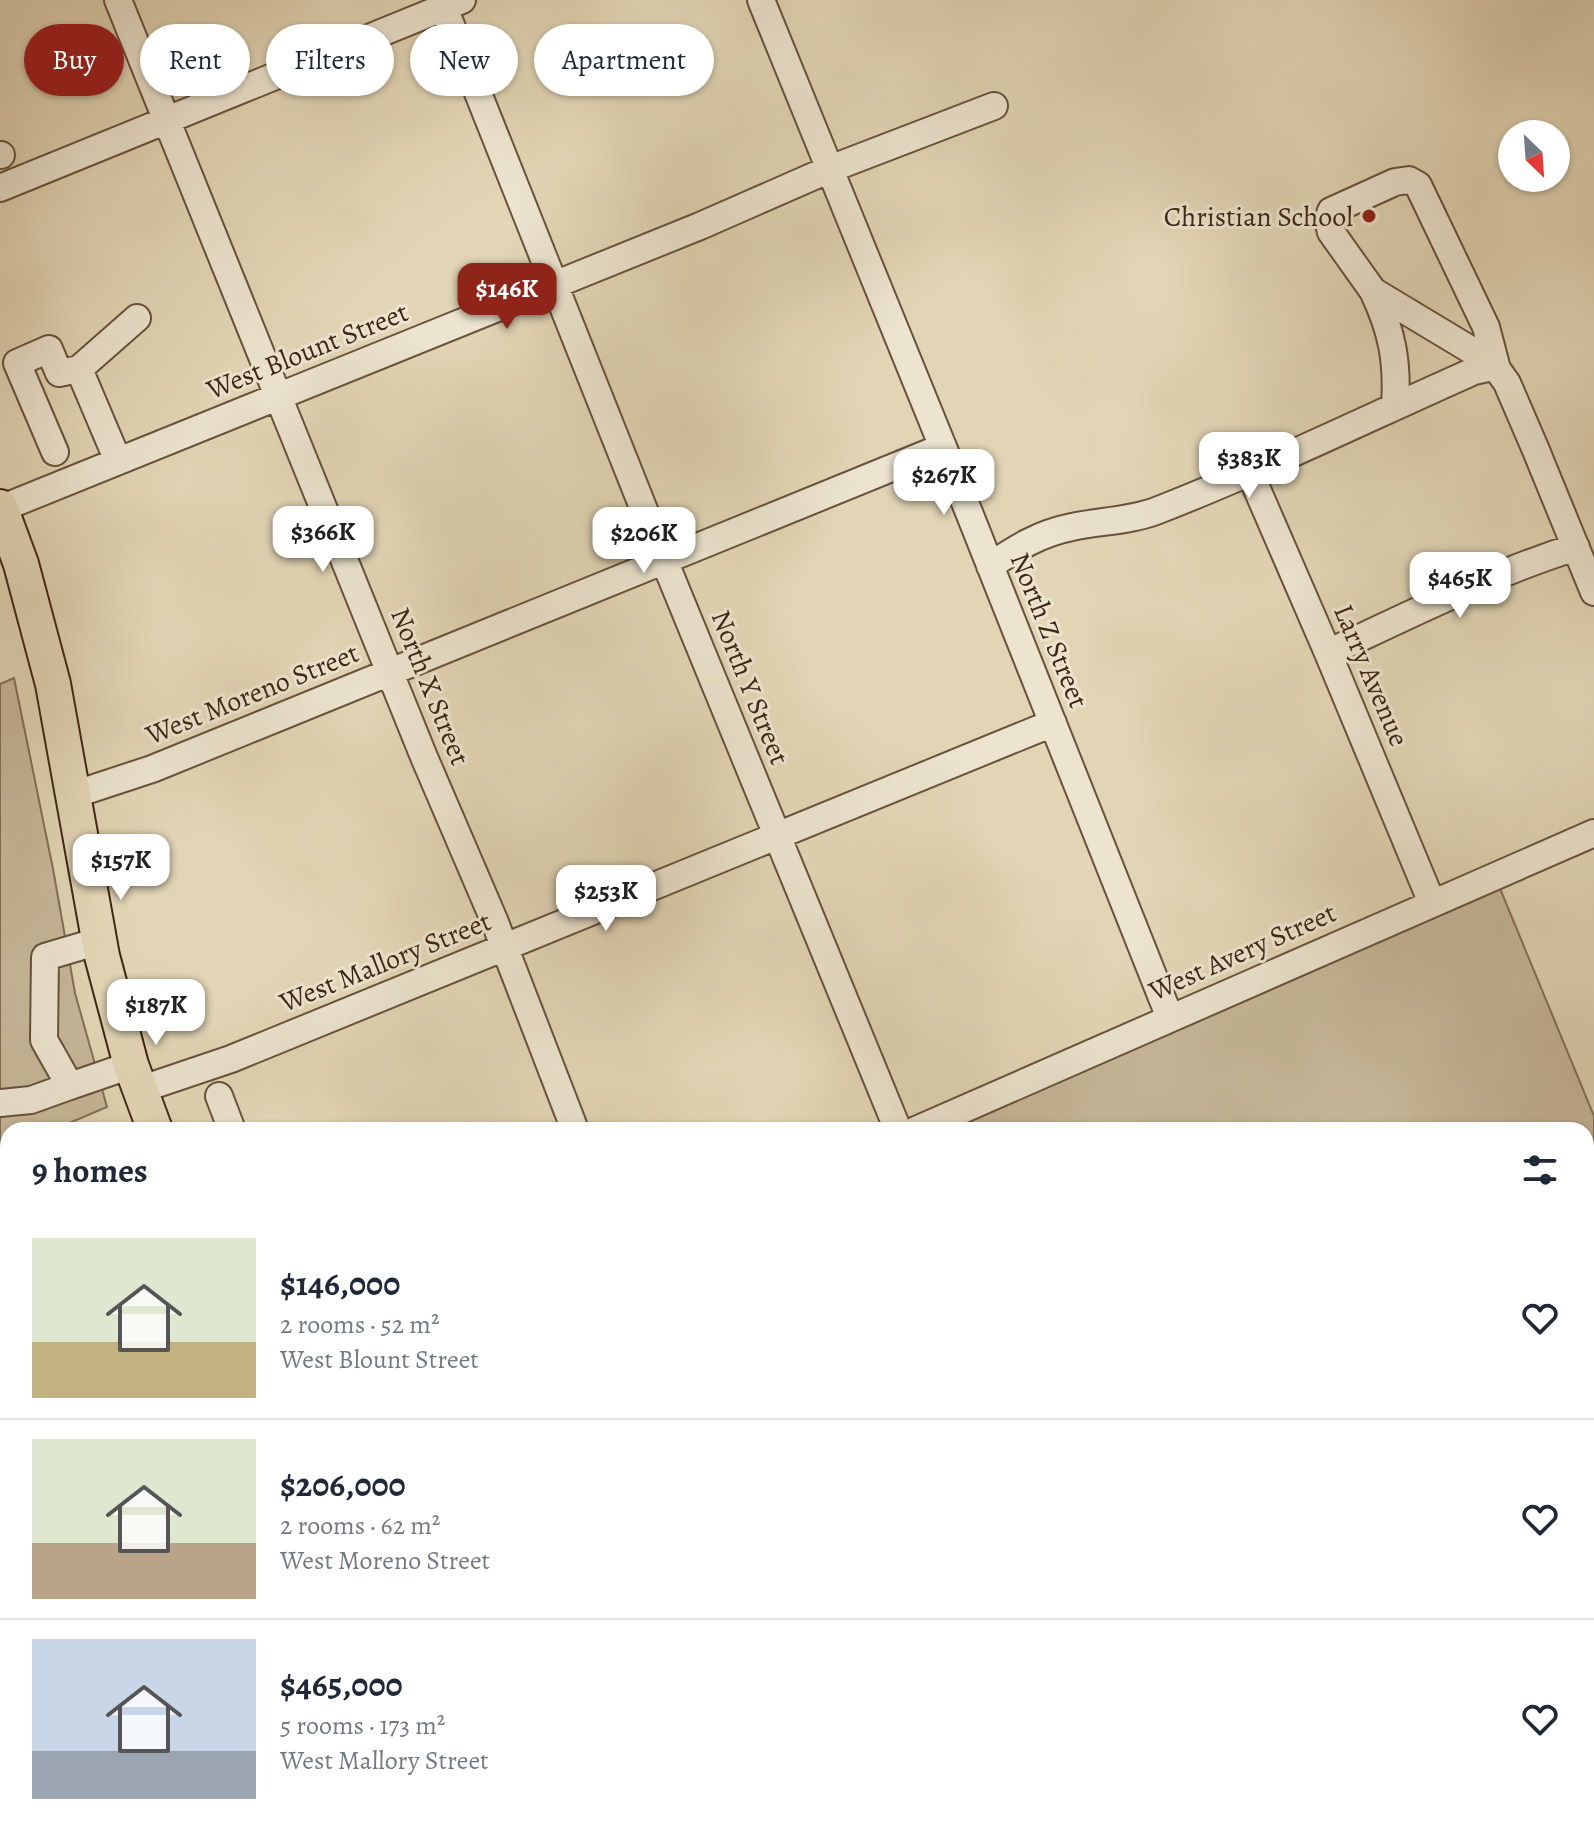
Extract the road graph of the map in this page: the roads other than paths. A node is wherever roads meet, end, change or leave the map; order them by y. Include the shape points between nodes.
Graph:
1 (118, 0) edge
2 (761, 0) edge
3 (449, 2) edge
4 (994, 106) dead end
5 (166, 121) junction
6 (830, 169) junction
7 (0, 188) edge
8 (556, 284) junction
9 (1373, 291) junction
10 (137, 318) dead end
11 (79, 369) junction
12 (1490, 369) junction
13 (278, 397) junction
14 (1395, 406) junction
15 (943, 447) junction
16 (55, 452) dead end
17 (118, 461) junction
18 (1250, 473) junction
19 (0, 508) edge
20 (1576, 547) junction
21 (664, 560) junction
22 (990, 566) junction
23 (1594, 592) edge
24 (1328, 653) junction
25 (390, 672) junction
26 (1053, 723) junction
27 (73, 795) junction
28 (1594, 833) edge
29 (778, 836) junction
30 (1432, 903) junction
31 (99, 941) junction
32 (503, 947) junction
33 (1170, 1018) junction
34 (135, 1077) junction
35 (70, 1086) junction
36 (219, 1096) dead end
37 (0, 1103) edge
38 (152, 1122) edge
39 (229, 1122) edge
40 (572, 1122) edge
41 (895, 1122) edge
42 (934, 1122) edge

1 - 5 street, North X Street
2 - 6 street, North Z Street
3 - 5 street
3 - 8 street, North Y Street
4 - 6 street, West Blount Street
5 - 7 street
5 - 13 street, North X Street
6 - 8 street, West Blount Street
6 - 15 street, North Z Street
8 - 13 street, West Blount Street
8 - 21 street, North Y Street
9 - 12 street via 1476,353
9 - 12 street via 1328,220 1331,211 1409,180 1418,185 1486,327
9 - 14 street via 1389,324
10 - 11 street
11 - 16 street via 59,373 49,349 17,363
11 - 17 street
12 - 14 street
12 - 20 street via 1507,383
13 - 17 street, West Blount Street
13 - 25 street, North X Street
14 - 18 street
15 - 21 street, West Moreno Street
15 - 22 street, North Z Street
17 - 19 street, West Blount Street
18 - 22 street via 1151,513 1043,535
18 - 24 street, Larry Avenue
19 - 27 main road via 41,633
20 - 23 street
20 - 24 street
21 - 25 street, West Moreno Street
21 - 29 street, North Y Street
22 - 26 street, North Z Street
24 - 30 street, Larry Avenue
25 - 27 street, West Moreno Street via 152,769
25 - 32 street, North X Street
26 - 29 street, West Mallory Street
26 - 33 street, North Z Street
27 - 31 main road
28 - 30 street, West Avery Street
29 - 32 street, West Mallory Street
29 - 41 street, North Y Street
30 - 33 street, West Avery Street
31 - 34 main road
31 - 35 street via 45,957 44,1040
32 - 34 street, West Mallory Street via 231,1059
32 - 40 street, North X Street
33 - 42 street, West Avery Street
34 - 35 street, West Mallory Street
34 - 38 main road
35 - 37 street, West Mallory Street via 31,1100
36 - 39 street

